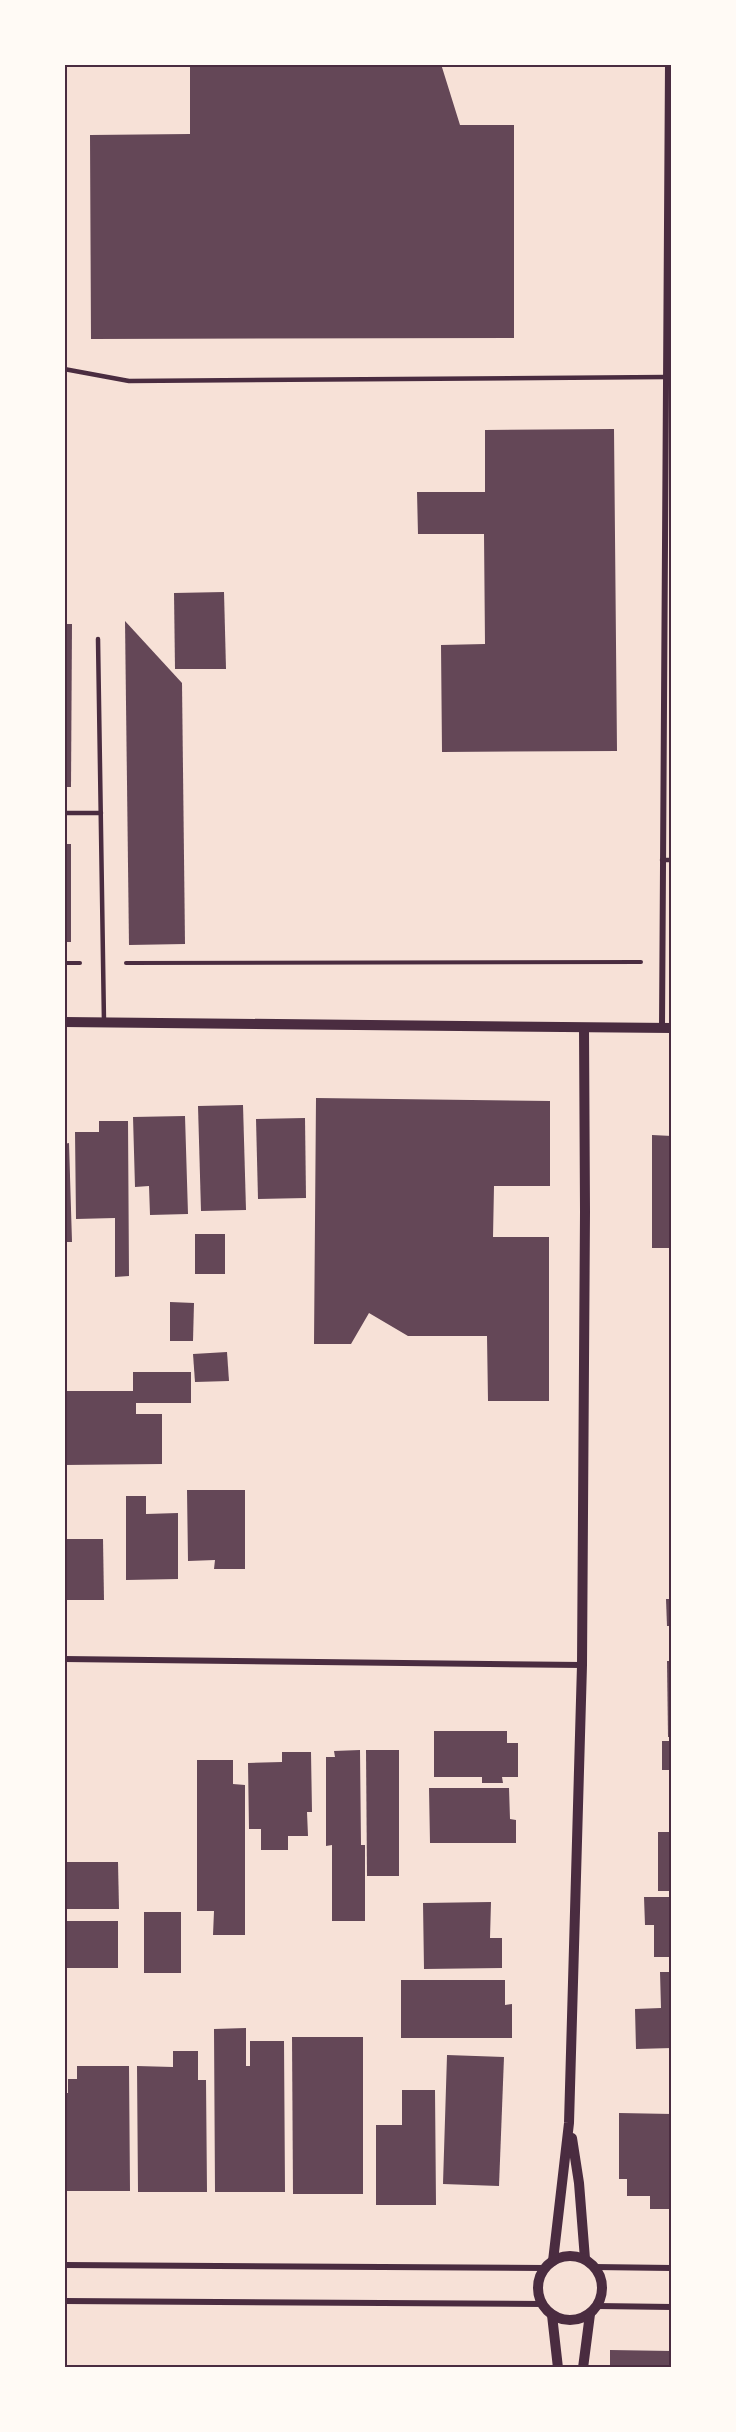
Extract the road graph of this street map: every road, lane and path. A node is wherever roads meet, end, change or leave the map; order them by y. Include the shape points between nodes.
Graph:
1 (668, 64) edge
2 (669, 125) edge
3 (669, 255) edge
4 (64, 369) edge
5 (666, 377) junction
6 (98, 639) dead end
7 (64, 813) edge
8 (101, 813) junction
9 (662, 860) junction
10 (672, 860) edge
11 (661, 962) junction
12 (64, 963) edge
13 (103, 963) junction
14 (64, 1022) edge
15 (104, 1022) junction
16 (667, 1027) edge
17 (584, 1028) junction
18 (64, 1659) edge
19 (582, 1665) junction
20 (569, 2123) junction
21 (589, 2263) junction
22 (64, 2265) edge
23 (549, 2265) junction
24 (672, 2268) edge
25 (64, 2301) edge
26 (543, 2304) junction
27 (672, 2307) edge
28 (593, 2310) junction
29 (552, 2315) junction
30 (558, 2367) edge
31 (583, 2367) edge

1 - 2 street
2 - 3 street
3 - 5 street
4 - 5 lane via 129,381
5 - 9 street
6 - 8 lane
7 - 8 lane
8 - 13 lane
9 - 10 lane
9 - 11 street
11 - 13 path
11 - 16 street
12 - 13 path
13 - 15 lane
14 - 15 street
15 - 17 street
16 - 17 street
17 - 19 street
18 - 19 street
19 - 20 street
20 - 21 street
20 - 23 street
21 - 23 street via 574,2256
21 - 24 street
21 - 28 street via 600,2275 602,2286
22 - 23 street
23 - 26 street via 538,2286
25 - 26 street
26 - 29 street
27 - 28 street
28 - 29 street via 572,2320
28 - 31 street
29 - 30 street

